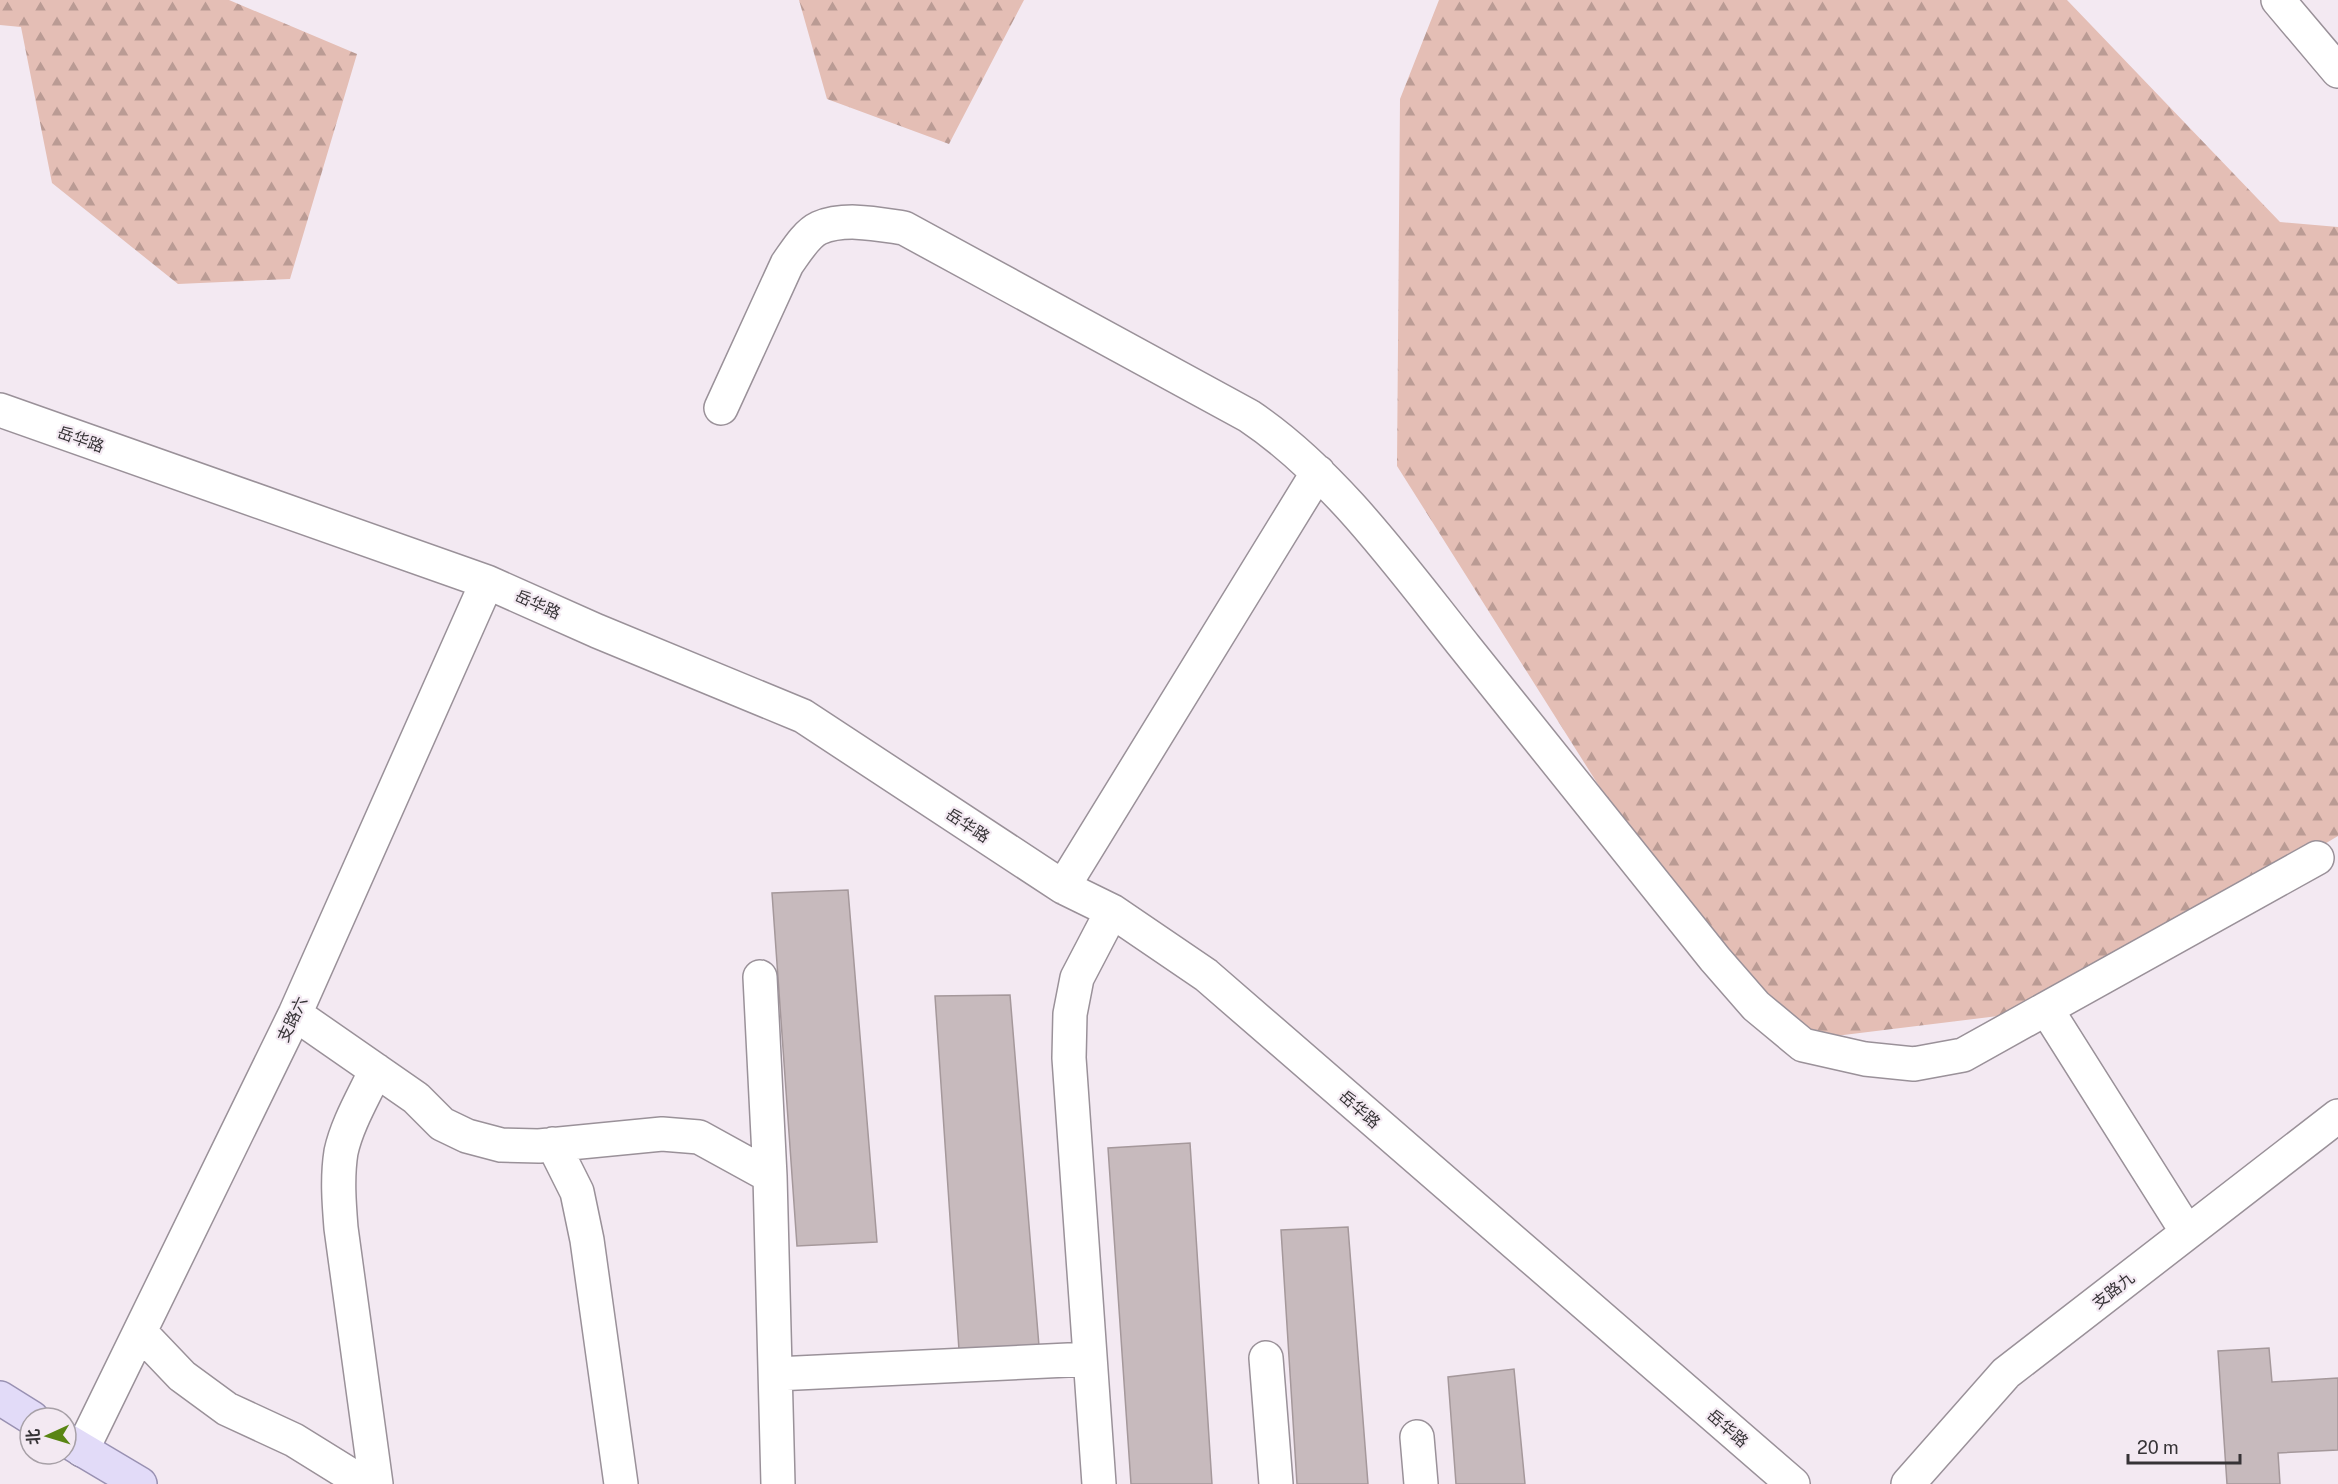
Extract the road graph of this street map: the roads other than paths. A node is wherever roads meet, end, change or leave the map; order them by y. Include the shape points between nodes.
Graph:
1 (2278, 0) edge
2 (2338, 71) edge
3 (721, 408) dead end
4 (0, 410) edge
5 (1318, 472) junction
6 (488, 582) junction
7 (2318, 858) dead end
8 (1063, 887) junction
9 (1112, 911) junction
10 (760, 977) dead end
11 (2047, 1010) junction
12 (295, 1014) junction
13 (376, 1070) junction
14 (2338, 1116) edge
15 (553, 1144) junction
16 (770, 1176) junction
17 (2187, 1232) junction
18 (140, 1332) junction
19 (1089, 1359) junction
20 (1266, 1359) dead end
21 (776, 1374) junction
22 (0, 1398) edge
23 (18, 1409) edge
24 (1418, 1437) dead end
25 (78, 1438) edge
26 (78, 1447) edge
27 (140, 1484) edge
28 (365, 1484) edge
29 (376, 1484) edge
30 (621, 1484) edge
31 (778, 1484) edge
32 (1099, 1484) edge
33 (1276, 1484) edge
34 (1421, 1484) edge
35 (1793, 1484) edge
36 (1908, 1484) edge

1 - 2 street
3 - 5 street via 787,264 818,229 858,222 904,228 936,245 1249,416
4 - 6 street, 岳华路
5 - 8 street
5 - 11 street via 1392,556 1715,959 1756,1006 1803,1045 1865,1059 1914,1064 1963,1055
6 - 8 street, 岳华路 via 803,716
6 - 12 street, 支路六
7 - 11 street
8 - 9 street, 岳华路
9 - 19 street via 1077,978 1070,1014 1069,1058
9 - 35 street, 岳华路 via 1206,975
10 - 16 street
11 - 17 street
12 - 13 street
12 - 18 street, 支路六
13 - 15 street via 416,1098 442,1124 467,1136 501,1145
13 - 29 street via 342,1152 339,1190
14 - 17 street, 支路九
15 - 16 street via 662,1134 699,1137
15 - 30 street via 577,1192 588,1240
16 - 21 street
17 - 36 street, 支路九 via 2006,1373
18 - 25 street, 支路六
18 - 28 street via 182,1376 227,1409 294,1440
19 - 21 street
19 - 32 street
20 - 33 street
21 - 31 street
22 - 23 main road
24 - 34 street
26 - 27 main road

